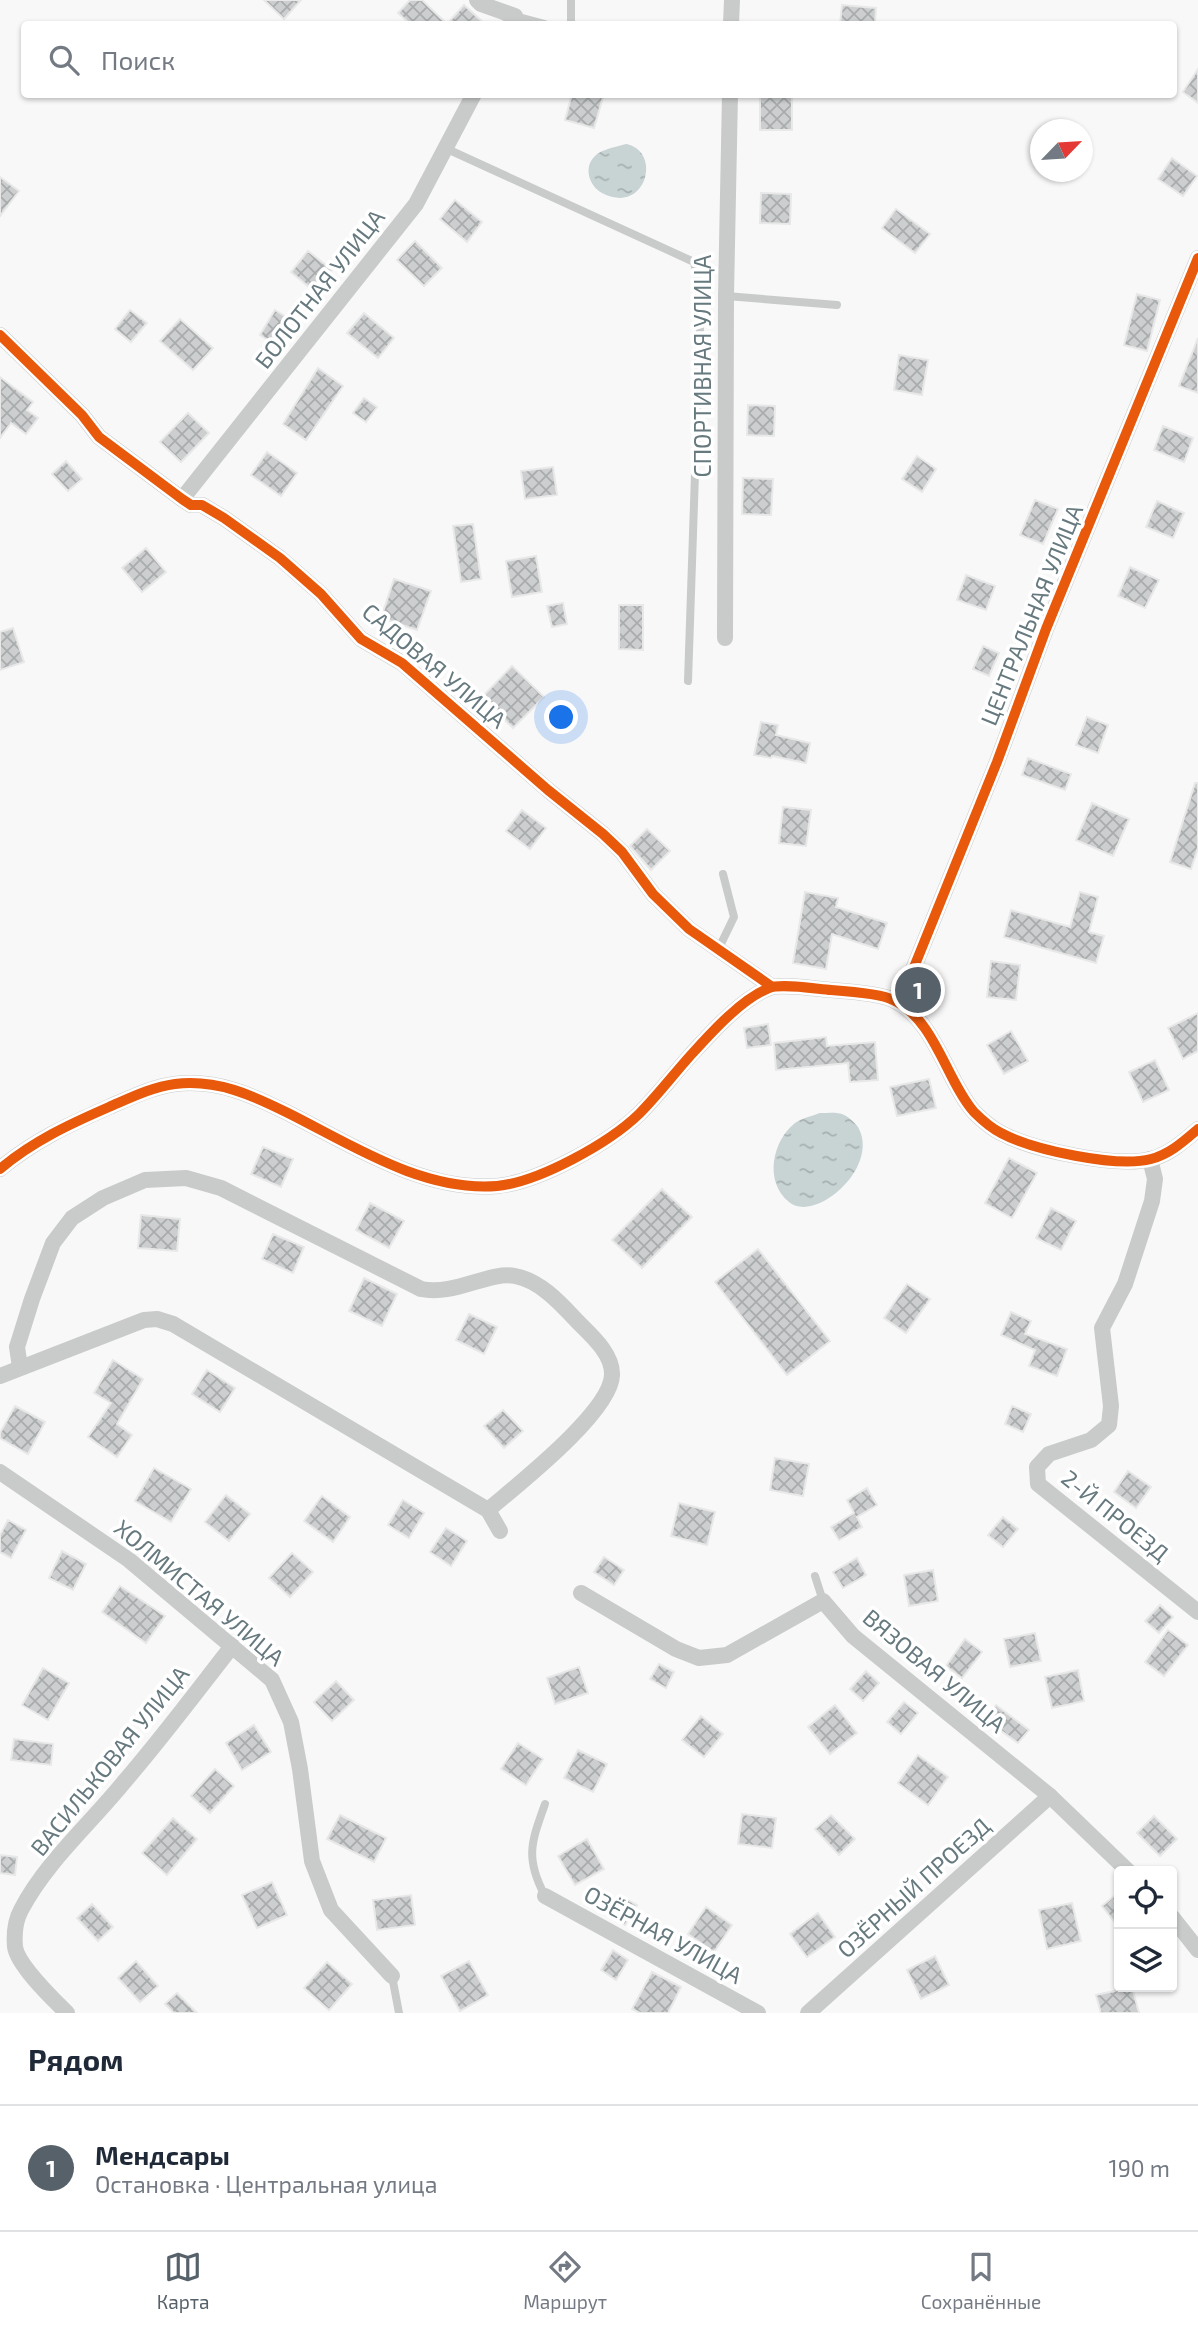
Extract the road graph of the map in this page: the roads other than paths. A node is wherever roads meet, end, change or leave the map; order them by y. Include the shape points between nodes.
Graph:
1 (477, 0) edge
2 (571, 0) edge
3 (732, 0) edge
4 (513, 20) edge
5 (571, 21) edge
6 (731, 21) edge
7 (472, 98) edge
8 (730, 98) edge
9 (445, 148) junction
10 (1198, 258) edge
11 (726, 296) junction
12 (837, 305) dead end
13 (0, 335) edge
14 (182, 499) junction
15 (724, 638) dead end
16 (688, 681) dead end
17 (723, 874) dead end
18 (718, 950) junction
19 (771, 986) junction
20 (893, 999) junction
21 (1198, 1129) edge
22 (1191, 1145) edge
23 (1150, 1159) junction
24 (0, 1169) edge
25 (20, 1367) junction
26 (0, 1376) edge
27 (0, 1472) edge
28 (488, 1510) junction
29 (500, 1531) dead end
30 (815, 1576) dead end
31 (581, 1593) dead end
32 (823, 1601) junction
33 (1198, 1612) edge
34 (233, 1645) junction
35 (1050, 1796) junction
36 (545, 1804) dead end
37 (1123, 1866) edge
38 (545, 1896) joint
39 (1177, 1923) edge
40 (1198, 1950) edge
41 (392, 1976) joint
42 (67, 2013) edge
43 (399, 2013) edge
44 (758, 2013) edge
45 (807, 2013) edge

1 - 4 street
2 - 5 lane
3 - 6 street
7 - 9 street, БОЛОТНАЯ УЛИЦА
8 - 11 street, СПОРТИВНАЯ УЛИЦА
9 - 14 street, БОЛОТНАЯ УЛИЦА via 416,204
9 - 16 lane via 694,262 701,298
10 - 20 street, ЦЕНТРАЛЬНАЯ УЛИЦА via 906,987
11 - 12 lane
11 - 15 street, СПОРТИВНАЯ УЛИЦА
13 - 14 street, САДОВАЯ УЛИЦА via 82,415 99,438
14 - 18 street, САДОВАЯ УЛИЦА via 224,518 280,558 321,594 360,639 402,663 603,834 653,894
17 - 18 lane via 734,917
18 - 19 street, САДОВАЯ УЛИЦА
19 - 20 street
19 - 24 street via 714,1029 638,1116 590,1150 547,1172 498,1186 447,1183 397,1167 250,1095 212,1084 174,1084 140,1094 61,1128
20 - 23 street via 914,1015 973,1110 999,1132 1026,1144 1101,1160
21 - 22 street
22 - 23 street
23 - 33 street, 2-Й ПРОЕЗД via 1155,1179 1153,1201 1125,1284 1102,1328 1109,1424 1091,1440 1049,1454 1037,1468 1038,1484
25 - 26 street
25 - 28 street via 157,1319 173,1324
25 - 28 street via 17,1347 53,1243 72,1218 145,1180 186,1178 221,1188 421,1289 454,1289 511,1275 526,1278 552,1295 595,1338 612,1373 600,1403 551,1458
27 - 34 street, ХОЛМИСТАЯ УЛИЦА via 129,1560
28 - 29 street
30 - 32 lane
31 - 32 street via 699,1658 727,1655
32 - 35 street, ВЯЗОВАЯ УЛИЦА via 853,1636
34 - 41 street, ХОЛМИСТАЯ УЛИЦА via 272,1680 291,1722 312,1861 331,1910
34 - 42 street, ВАСИЛЬКОВАЯ УЛИЦА via 43,1877 19,1913 15,1950 37,1983
35 - 37 street, ВЯЗОВАЯ УЛИЦА
35 - 45 street, ОЗЁРНЫЙ ПРОЕЗД
36 - 38 lane via 531,1841 534,1874
38 - 44 street, ОЗЁРНАЯ УЛИЦА
39 - 40 street
41 - 43 lane

